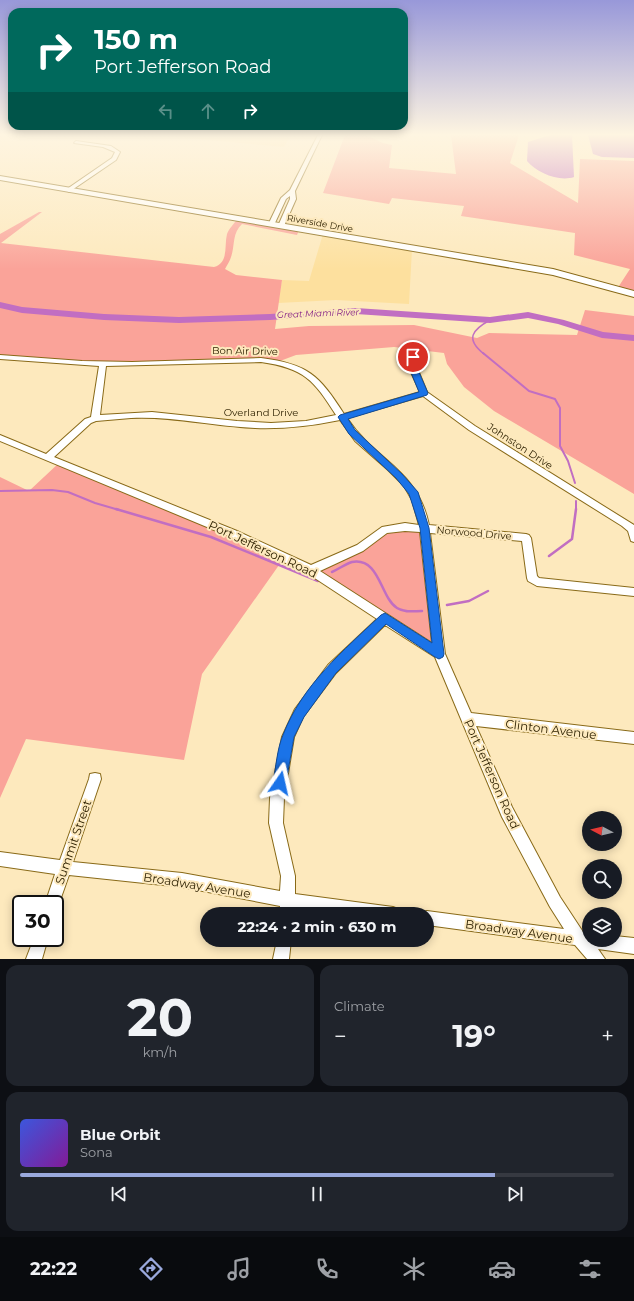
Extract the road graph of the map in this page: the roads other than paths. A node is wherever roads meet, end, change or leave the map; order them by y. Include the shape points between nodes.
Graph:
1 (10, 180) edge
2 (84, 180) edge
3 (298, 180) edge
4 (69, 190) junction
5 (292, 191) junction
6 (271, 224) junction
7 (281, 226) junction
8 (634, 294) edge
9 (0, 357) edge
10 (413, 357) dead end
11 (102, 364) junction
12 (424, 393) junction
13 (343, 417) junction
14 (95, 418) junction
15 (0, 438) edge
16 (48, 457) junction
17 (425, 528) junction
18 (634, 538) edge
19 (311, 570) junction
20 (634, 592) edge
21 (385, 618) junction
22 (439, 654) junction
23 (468, 719) junction
24 (634, 738) edge
25 (95, 779) dead end
26 (0, 859) edge
27 (64, 868) junction
28 (55, 895) edge
29 (288, 907) edge
30 (434, 919) edge
31 (579, 939) junction
32 (634, 946) edge
33 (38, 947) edge
34 (283, 947) edge
35 (34, 959) edge
36 (281, 959) edge
37 (598, 959) edge

1 - 4 main road, Riverside Drive
2 - 4 street
3 - 5 street
4 - 6 main road, Riverside Drive
5 - 6 street via 284,198
5 - 7 street via 293,199
6 - 7 main road, Riverside Drive
7 - 8 main road, Riverside Drive via 553,272
9 - 11 street, Bon Air Drive
10 - 12 street via 414,370
11 - 13 street, Bon Air Drive via 280,361 307,372 323,387
11 - 14 street
12 - 13 street, Overland Drive
12 - 18 street, Johnston Drive via 472,428 624,523 632,529
13 - 14 street, Overland Drive via 289,425 227,423 153,415
13 - 17 street, Bon Air Drive via 352,432 413,492
14 - 16 street via 88,421
15 - 16 street, Port Jefferson Road
16 - 19 street, Port Jefferson Road via 234,534
17 - 19 street, Norwood Drive via 385,530 360,548
17 - 20 street, Norwood Drive via 526,538 532,578 537,582
17 - 22 street, Bon Air Drive
19 - 21 street, Port Jefferson Road
21 - 22 street, Port Jefferson Road
21 - 29 street via 332,669 300,713 288,737 277,798 276,823 288,876
22 - 23 street, Port Jefferson Road
23 - 24 street, Clinton Avenue
23 - 31 street, Port Jefferson Road via 510,818 555,902
25 - 27 street, Summit Street
26 - 27 street, Broadway Avenue
27 - 28 street, Summit Street
27 - 29 street, Broadway Avenue via 182,880
30 - 31 street, Broadway Avenue
31 - 32 street, Broadway Avenue
31 - 37 street, Port Jefferson Road
33 - 35 street
34 - 36 street

